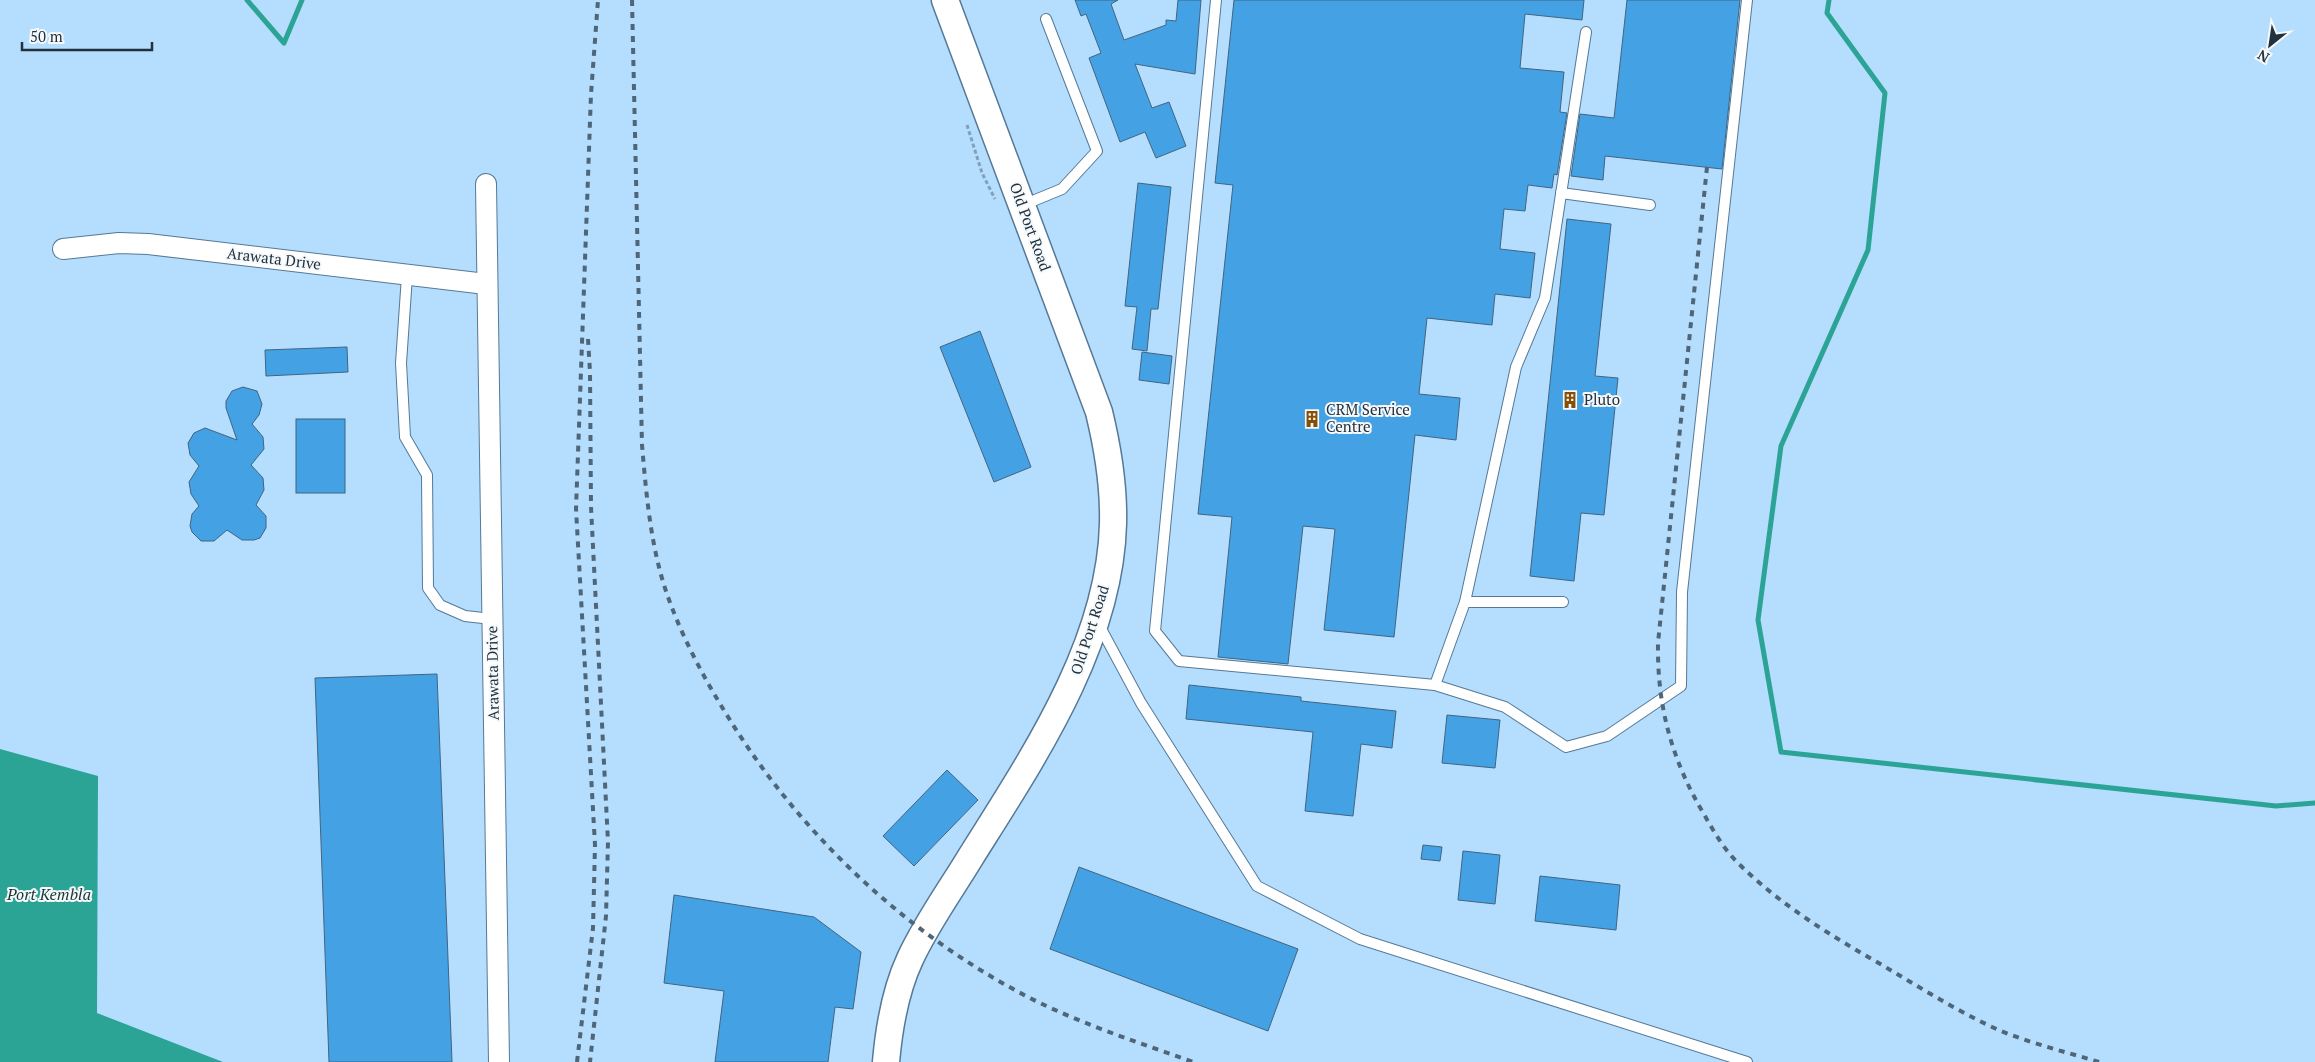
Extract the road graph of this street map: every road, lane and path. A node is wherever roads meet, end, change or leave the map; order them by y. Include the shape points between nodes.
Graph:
1 (945, 0) edge
2 (1216, 0) edge
3 (1747, 0) edge
4 (1046, 19) dead end
5 (1586, 32) dead end
6 (966, 119) dead end
7 (486, 184) dead end
8 (1561, 193) junction
9 (996, 203) dead end
10 (1650, 205) dead end
11 (1023, 206) junction
12 (63, 249) dead end
13 (407, 276) junction
14 (486, 284) junction
15 (1465, 602) junction
16 (1563, 602) dead end
17 (492, 619) junction
18 (1096, 620) junction
19 (1435, 686) junction
20 (499, 1062) edge
21 (886, 1062) edge
22 (1747, 1062) edge

1 - 11 street, Old Port Road
2 - 19 lane via 1155,631 1178,661
3 - 19 lane via 1682,592 1681,686 1607,736 1566,748 1505,707
4 - 11 lane via 1097,151 1062,189
5 - 8 lane
6 - 9 path via 982,173
7 - 14 street, Arawata Drive
8 - 10 lane
8 - 15 lane via 1545,298 1516,367
11 - 18 street, Old Port Road via 1099,412 1109,456 1112,545
12 - 13 street, Arawata Drive via 119,243 148,244
13 - 14 street, Arawata Drive
13 - 17 lane via 402,363 405,437 427,475 428,588 440,605 465,616
14 - 17 street, Arawata Drive
15 - 16 lane
15 - 19 lane
17 - 20 street, Arawata Drive
18 - 21 street, Old Port Road via 1072,684 1014,788 910,959 893,1015
18 - 22 lane via 1141,703 1257,886 1360,939

